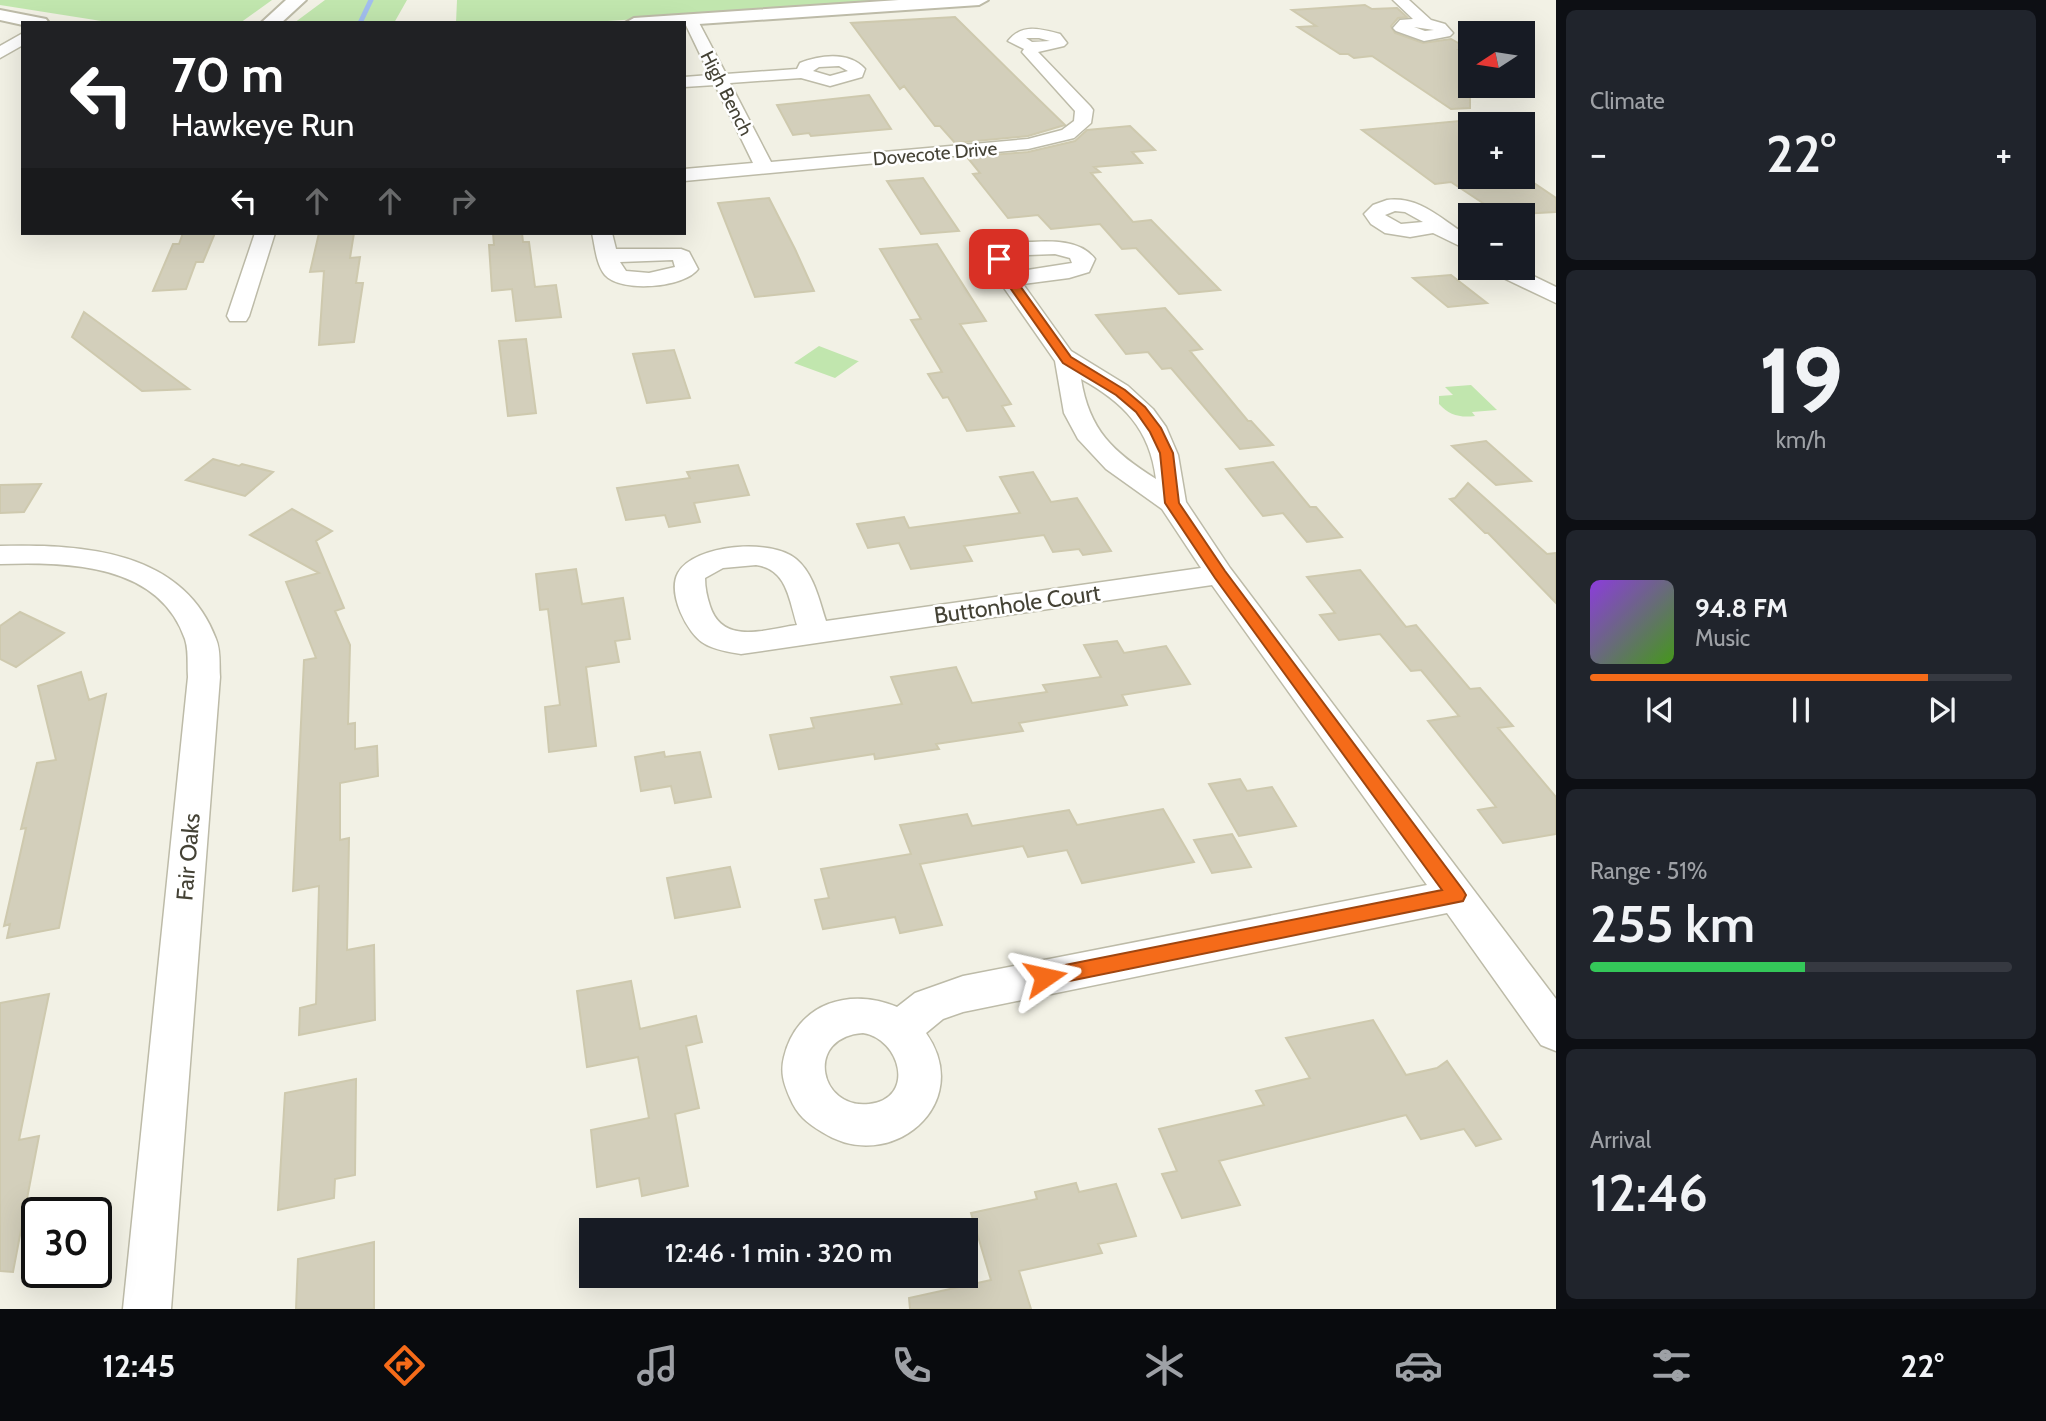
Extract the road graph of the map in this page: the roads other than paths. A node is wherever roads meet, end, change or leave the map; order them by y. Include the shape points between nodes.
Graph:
1 (297, 0) edge
2 (979, 0) edge
3 (1400, 0) edge
4 (0, 15) edge
5 (690, 19) junction
6 (30, 21) edge
7 (272, 21) edge
8 (662, 21) edge
9 (1424, 23) dead end
10 (21, 39) edge
11 (1033, 47) dead end
12 (0, 53) edge
13 (804, 73) dead end
14 (720, 79) junction
15 (686, 82) edge
16 (764, 167) junction
17 (686, 175) edge
18 (1434, 225) dead end
19 (264, 235) edge
20 (603, 235) edge
21 (1458, 238) edge
22 (608, 256) dead end
23 (1010, 279) dead end
24 (1525, 280) edge
25 (1556, 296) edge
26 (238, 316) dead end
27 (1067, 360) junction
28 (1172, 503) junction
29 (0, 555) edge
30 (1220, 575) junction
31 (815, 632) dead end
32 (1457, 895) junction
33 (900, 1029) dead end
34 (1556, 1032) edge
35 (148, 1309) edge

1 - 7 street
2 - 5 street
3 - 9 street
4 - 6 street
5 - 8 street
5 - 14 street, High Bench
10 - 12 street
11 - 16 street, Dovecote Drive via 1030,52 1084,110 1082,123 1068,134 1028,144
13 - 14 street
14 - 15 street
14 - 16 street, High Bench
16 - 17 street, Dovecote Drive
18 - 21 street
19 - 26 street
20 - 22 street
23 - 27 street
24 - 25 street
27 - 28 street via 1070,400 1091,440 1110,460
27 - 28 street via 1121,392 1156,431 1166,453
28 - 30 street
29 - 35 street, Fair Oaks via 74,555 146,574 190,617 201,642 204,677
30 - 31 street, Buttonhole Court
30 - 32 street
32 - 33 street via 963,994 929,1006
32 - 34 street

